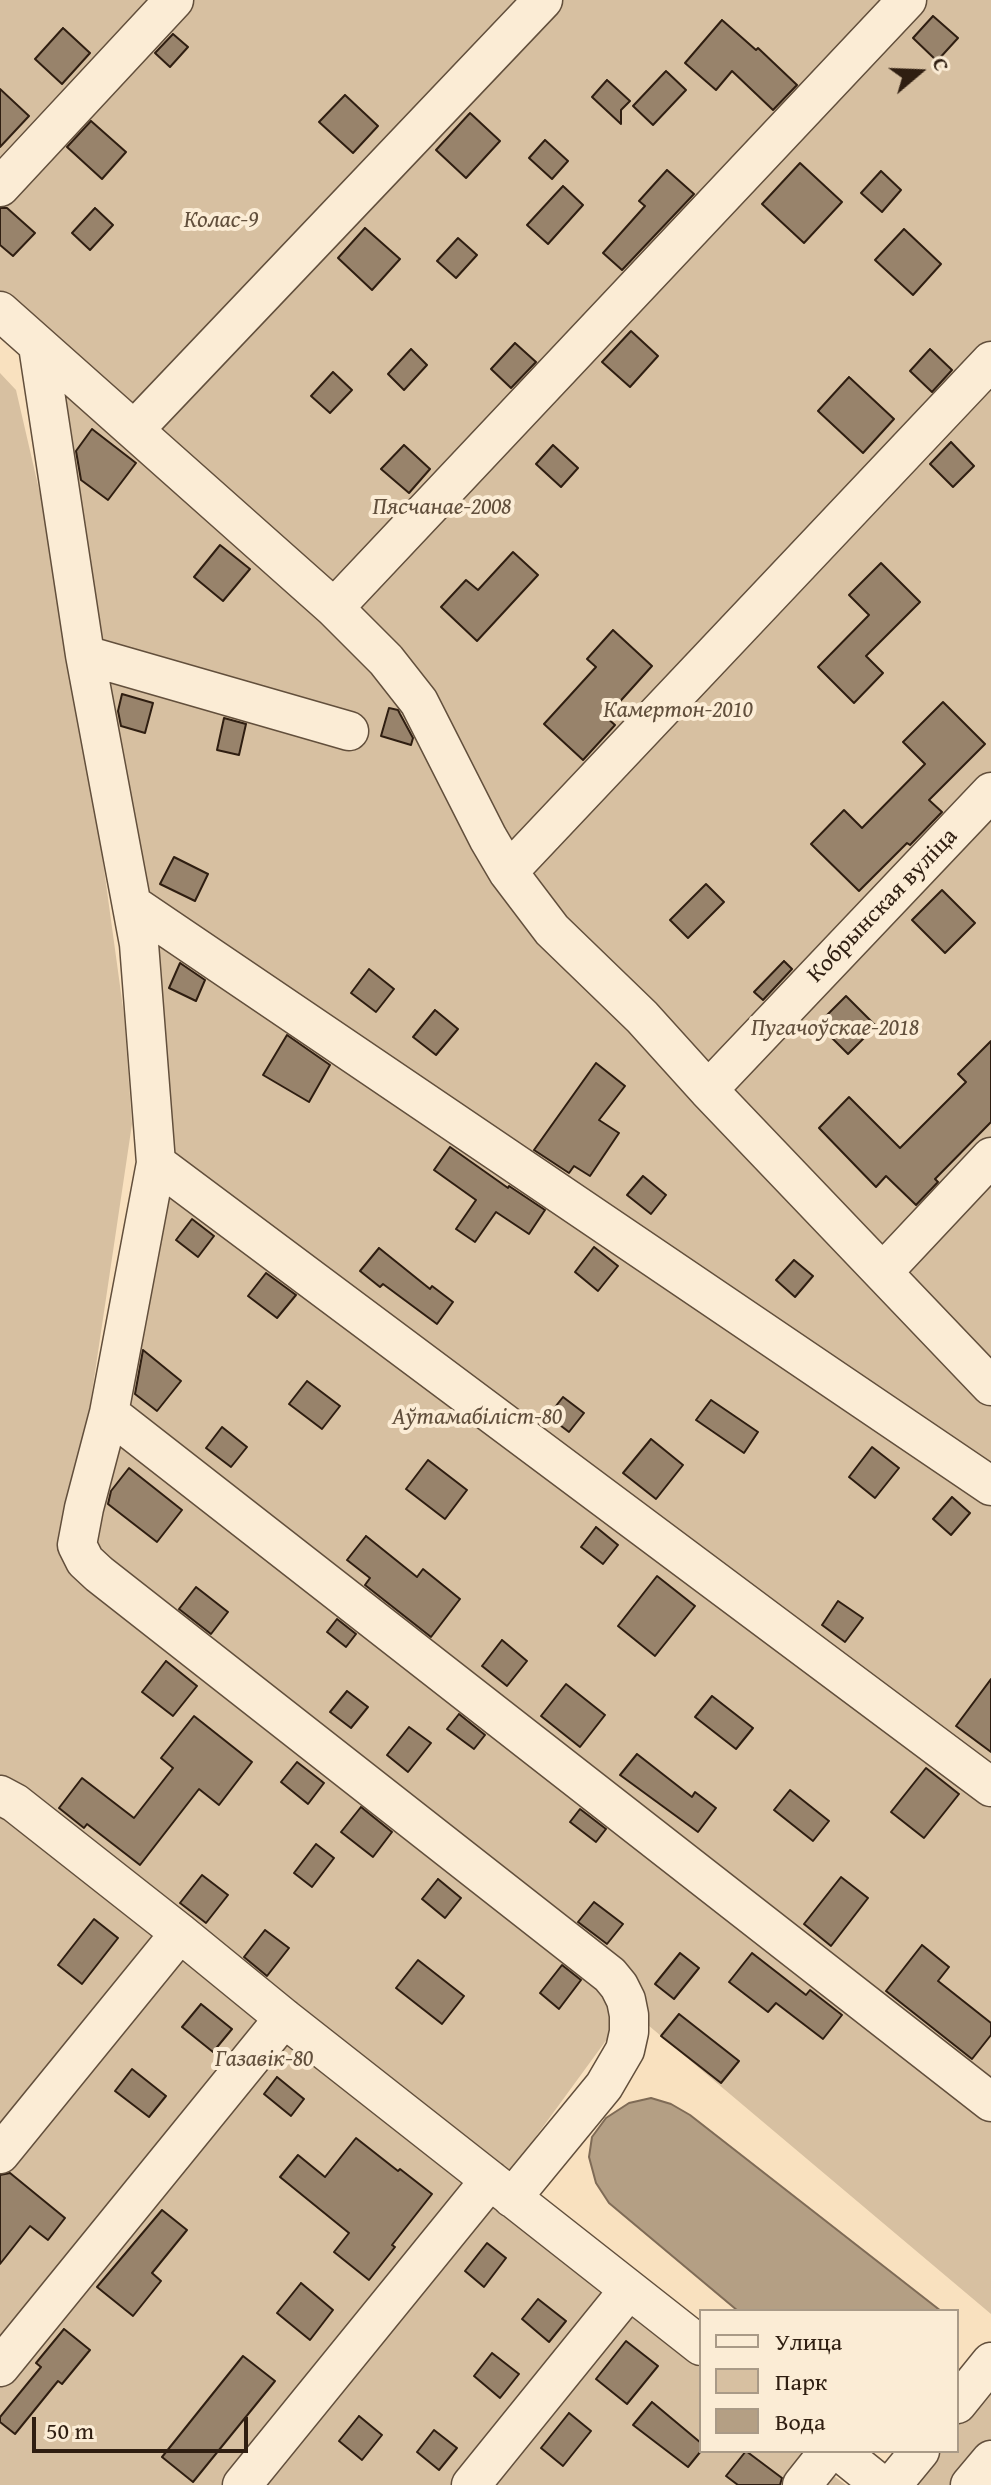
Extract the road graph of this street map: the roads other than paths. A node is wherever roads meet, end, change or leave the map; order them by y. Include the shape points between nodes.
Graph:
1 (174, 0) edge
2 (543, 0) edge
3 (907, 0) edge
4 (0, 187) edge
5 (15, 328) edge
6 (991, 361) edge
7 (134, 430) junction
8 (334, 608) junction
9 (85, 655) junction
10 (349, 731) dead end
11 (991, 792) edge
12 (508, 872) junction
13 (132, 904) junction
14 (708, 1090) junction
15 (991, 1157) edge
16 (156, 1163) junction
17 (883, 1272) junction
18 (991, 1386) edge
19 (109, 1413) junction
20 (991, 1486) edge
21 (991, 1787) edge
22 (0, 1795) edge
23 (180, 1933) junction
24 (284, 2018) junction
25 (991, 2102) edge
26 (0, 2154) edge
27 (501, 2189) junction
28 (628, 2291) junction
29 (699, 2344) edge
30 (991, 2362) edge
31 (0, 2367) edge
32 (959, 2402) edge
33 (827, 2453) edge
34 (841, 2453) edge
35 (918, 2453) edge
36 (991, 2460) edge
37 (242, 2485) edge
38 (471, 2485) edge
39 (802, 2485) edge
40 (881, 2485) edge
41 (892, 2485) edge
42 (970, 2485) edge

1 - 4 lane
2 - 7 lane
3 - 8 lane
5 - 7 lane
5 - 9 lane
6 - 12 lane
7 - 8 lane
8 - 12 lane via 419,702
9 - 10 lane
9 - 13 lane
11 - 14 lane, Кобрынская вуліца
12 - 14 lane via 552,930
13 - 16 lane
13 - 20 lane
14 - 17 lane
15 - 17 lane
16 - 19 lane
16 - 21 lane
17 - 18 lane
19 - 25 lane
19 - 27 lane via 77,1545 85,1561 619,1986 629,2015 625,2050 604,2086
22 - 23 lane
23 - 24 lane
23 - 26 lane
24 - 27 lane
24 - 31 lane
27 - 28 lane
27 - 37 lane
28 - 29 lane
28 - 38 lane
30 - 32 lane
33 - 39 lane
34 - 40 lane
35 - 41 lane
36 - 42 lane

